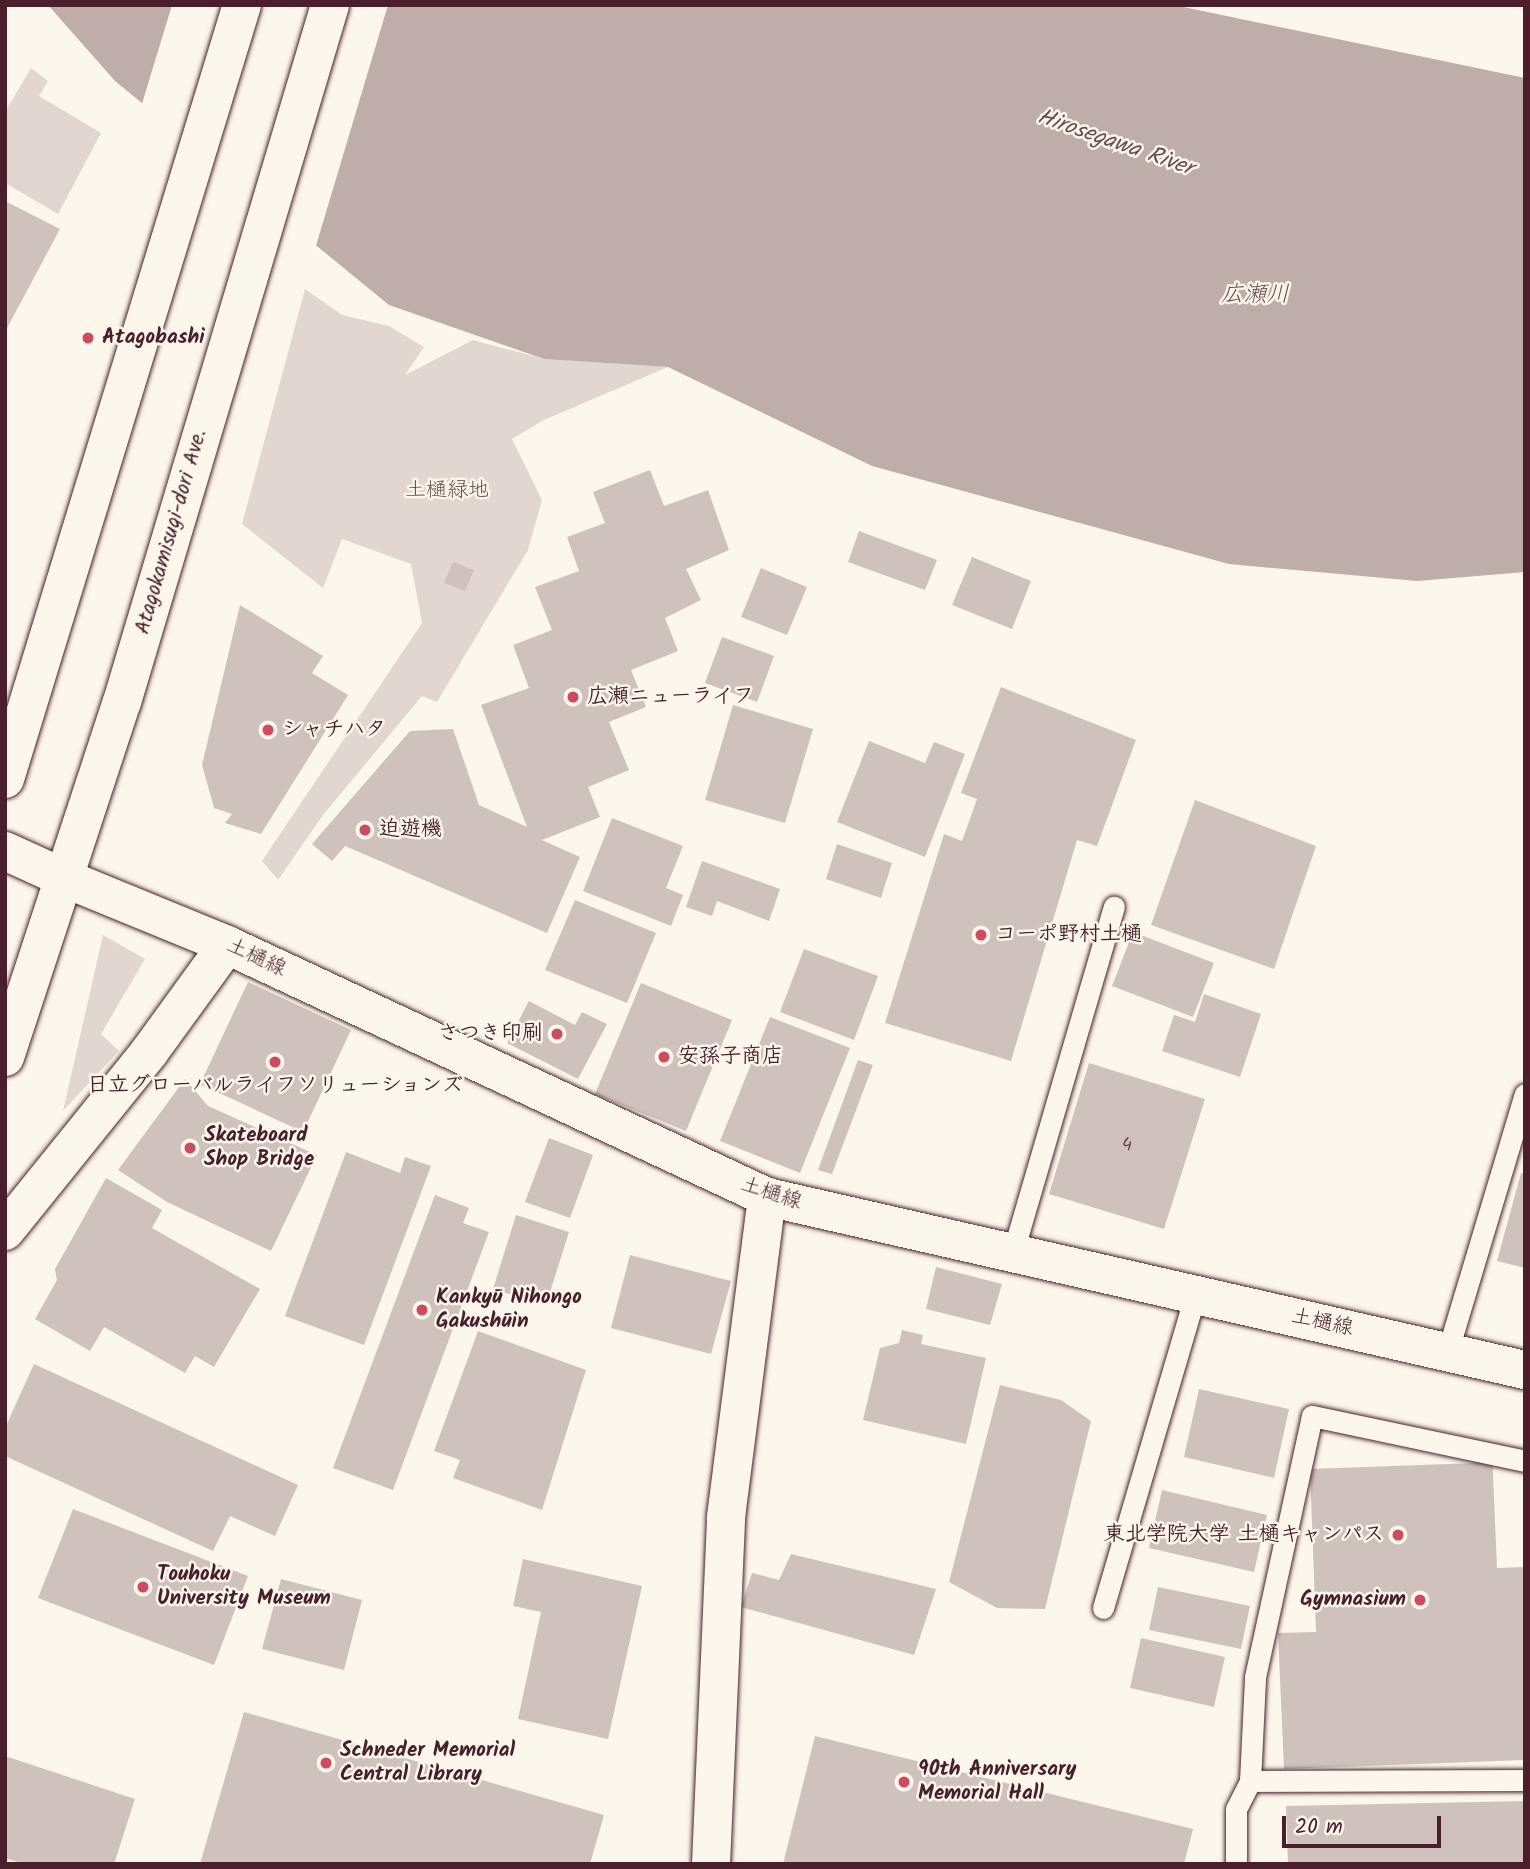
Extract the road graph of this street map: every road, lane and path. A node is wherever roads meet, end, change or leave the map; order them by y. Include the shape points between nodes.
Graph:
1 (242, 5) edge
2 (330, 5) edge
3 (5, 779) edge
4 (5, 851) edge
5 (64, 878) junction
6 (1114, 907) dead end
7 (227, 945) junction
8 (5, 1057) edge
9 (1525, 1094) edge
10 (767, 1197) junction
11 (5, 1231) edge
12 (1012, 1255) junction
13 (1195, 1295) junction
14 (1448, 1350) junction
15 (1525, 1370) edge
16 (1525, 1461) edge
17 (1103, 1608) dead end
18 (1525, 1780) edge
19 (1250, 1781) junction
20 (711, 1864) edge
21 (1236, 1864) edge

1 - 3 main road
2 - 5 main road, Atagokamisugi-dori Ave. via 122,702
4 - 5 main road, 土樋線
5 - 7 main road, 土樋線
5 - 8 main road, Atagokamisugi-dori Ave.
6 - 12 lane
7 - 10 main road, 土樋線
7 - 11 main road via 150,1051
9 - 14 lane
10 - 12 main road, 土樋線
10 - 20 main road via 726,1517
12 - 13 main road, 土樋線
13 - 14 main road, 土樋線
13 - 17 lane
14 - 15 main road, 土樋線
16 - 19 lane via 1312,1416 1255,1677
18 - 19 lane
19 - 21 lane via 1236,1809

